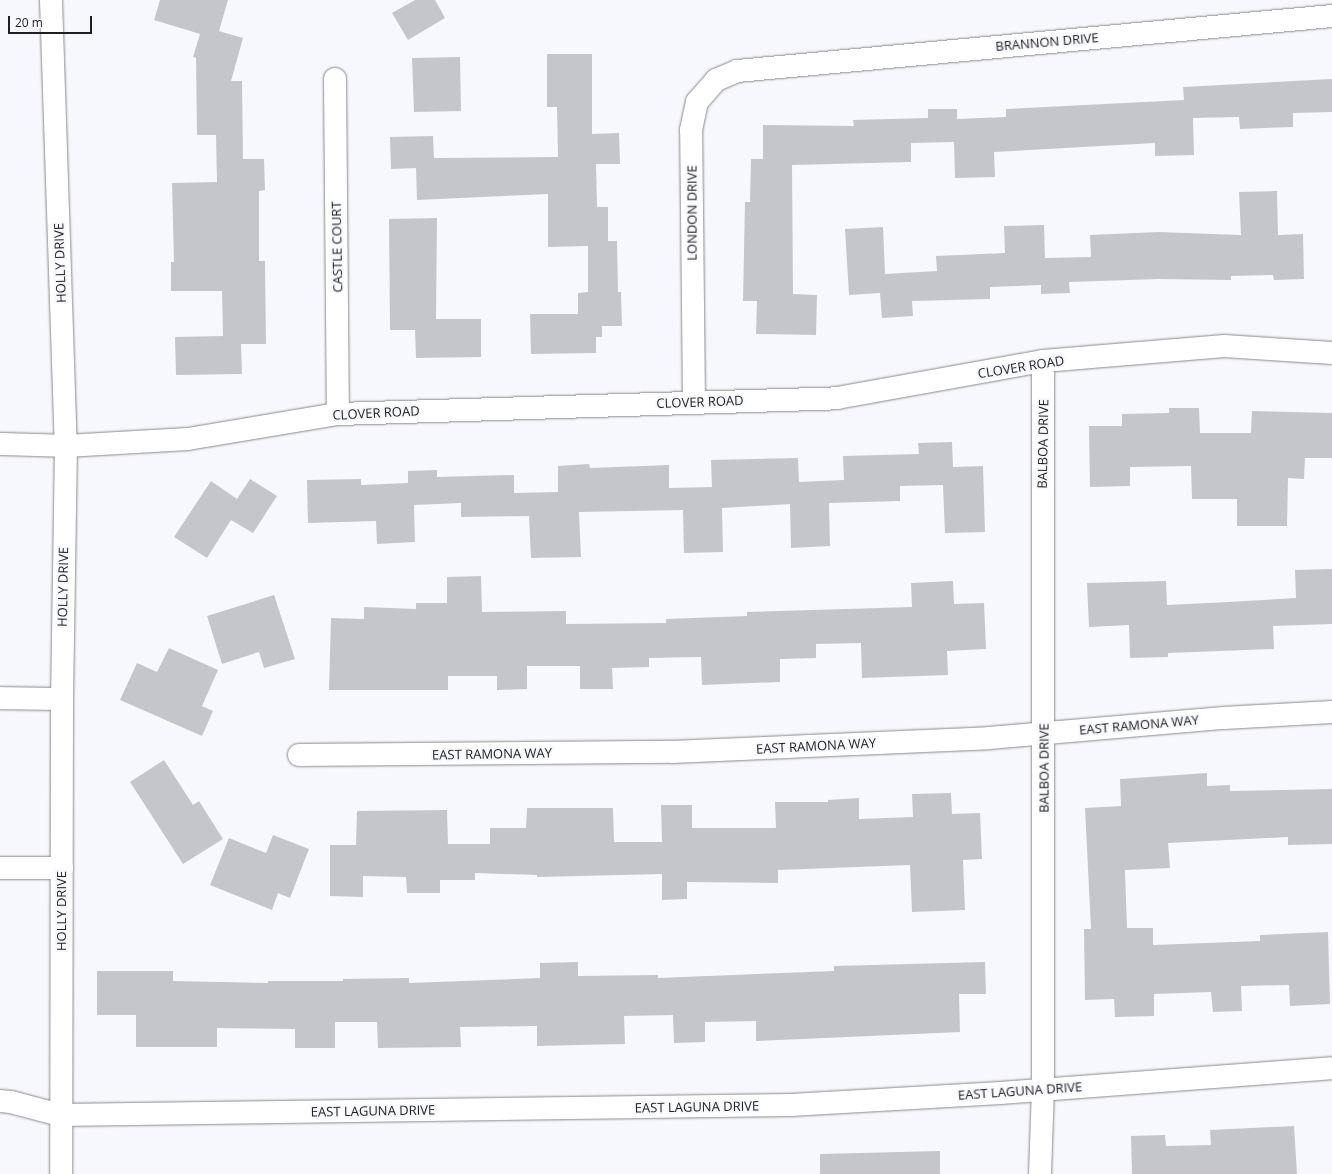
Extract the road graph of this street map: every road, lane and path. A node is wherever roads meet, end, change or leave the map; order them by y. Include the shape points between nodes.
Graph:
1 (51, 0) edge
2 (1332, 16) edge
3 (763, 68) joint
4 (335, 80) dead end
5 (1332, 353) edge
6 (1043, 361) junction
7 (694, 402) junction
8 (338, 414) junction
9 (0, 444) edge
10 (66, 446) junction
11 (0, 698) edge
12 (62, 699) junction
13 (1332, 712) edge
14 (1044, 733) junction
15 (299, 755) dead end
16 (0, 868) edge
17 (62, 868) junction
18 (1332, 1068) edge
19 (1043, 1089) junction
20 (0, 1101) edge
21 (60, 1115) junction
22 (61, 1174) edge
23 (1040, 1174) edge

1 - 10 street, HOLLY DRIVE
2 - 3 street, BRANNON DRIVE
3 - 7 street, LONDON DRIVE via 737,71 716,80 697,102 691,130
4 - 8 street, CASTLE COURT
5 - 6 street, CLOVER ROAD via 1224,346
6 - 7 street, CLOVER ROAD via 837,398
6 - 14 street, BALBOA DRIVE
7 - 8 street, CLOVER ROAD
8 - 10 street, CLOVER ROAD via 188,439
9 - 10 street, CLOVER ROAD
10 - 12 street, HOLLY DRIVE
11 - 12 street
12 - 17 street, HOLLY DRIVE
13 - 14 street, EAST RAMONA WAY
14 - 15 street, EAST RAMONA WAY via 672,752
14 - 19 street, BALBOA DRIVE
16 - 17 street
17 - 21 street, HOLLY DRIVE
18 - 19 street, EAST LAGUNA DRIVE
19 - 21 street, EAST LAGUNA DRIVE via 791,1106
19 - 23 street, BALBOA DRIVE
20 - 21 street, EAST LAGUNA DRIVE
21 - 22 street, HOLLY DRIVE

